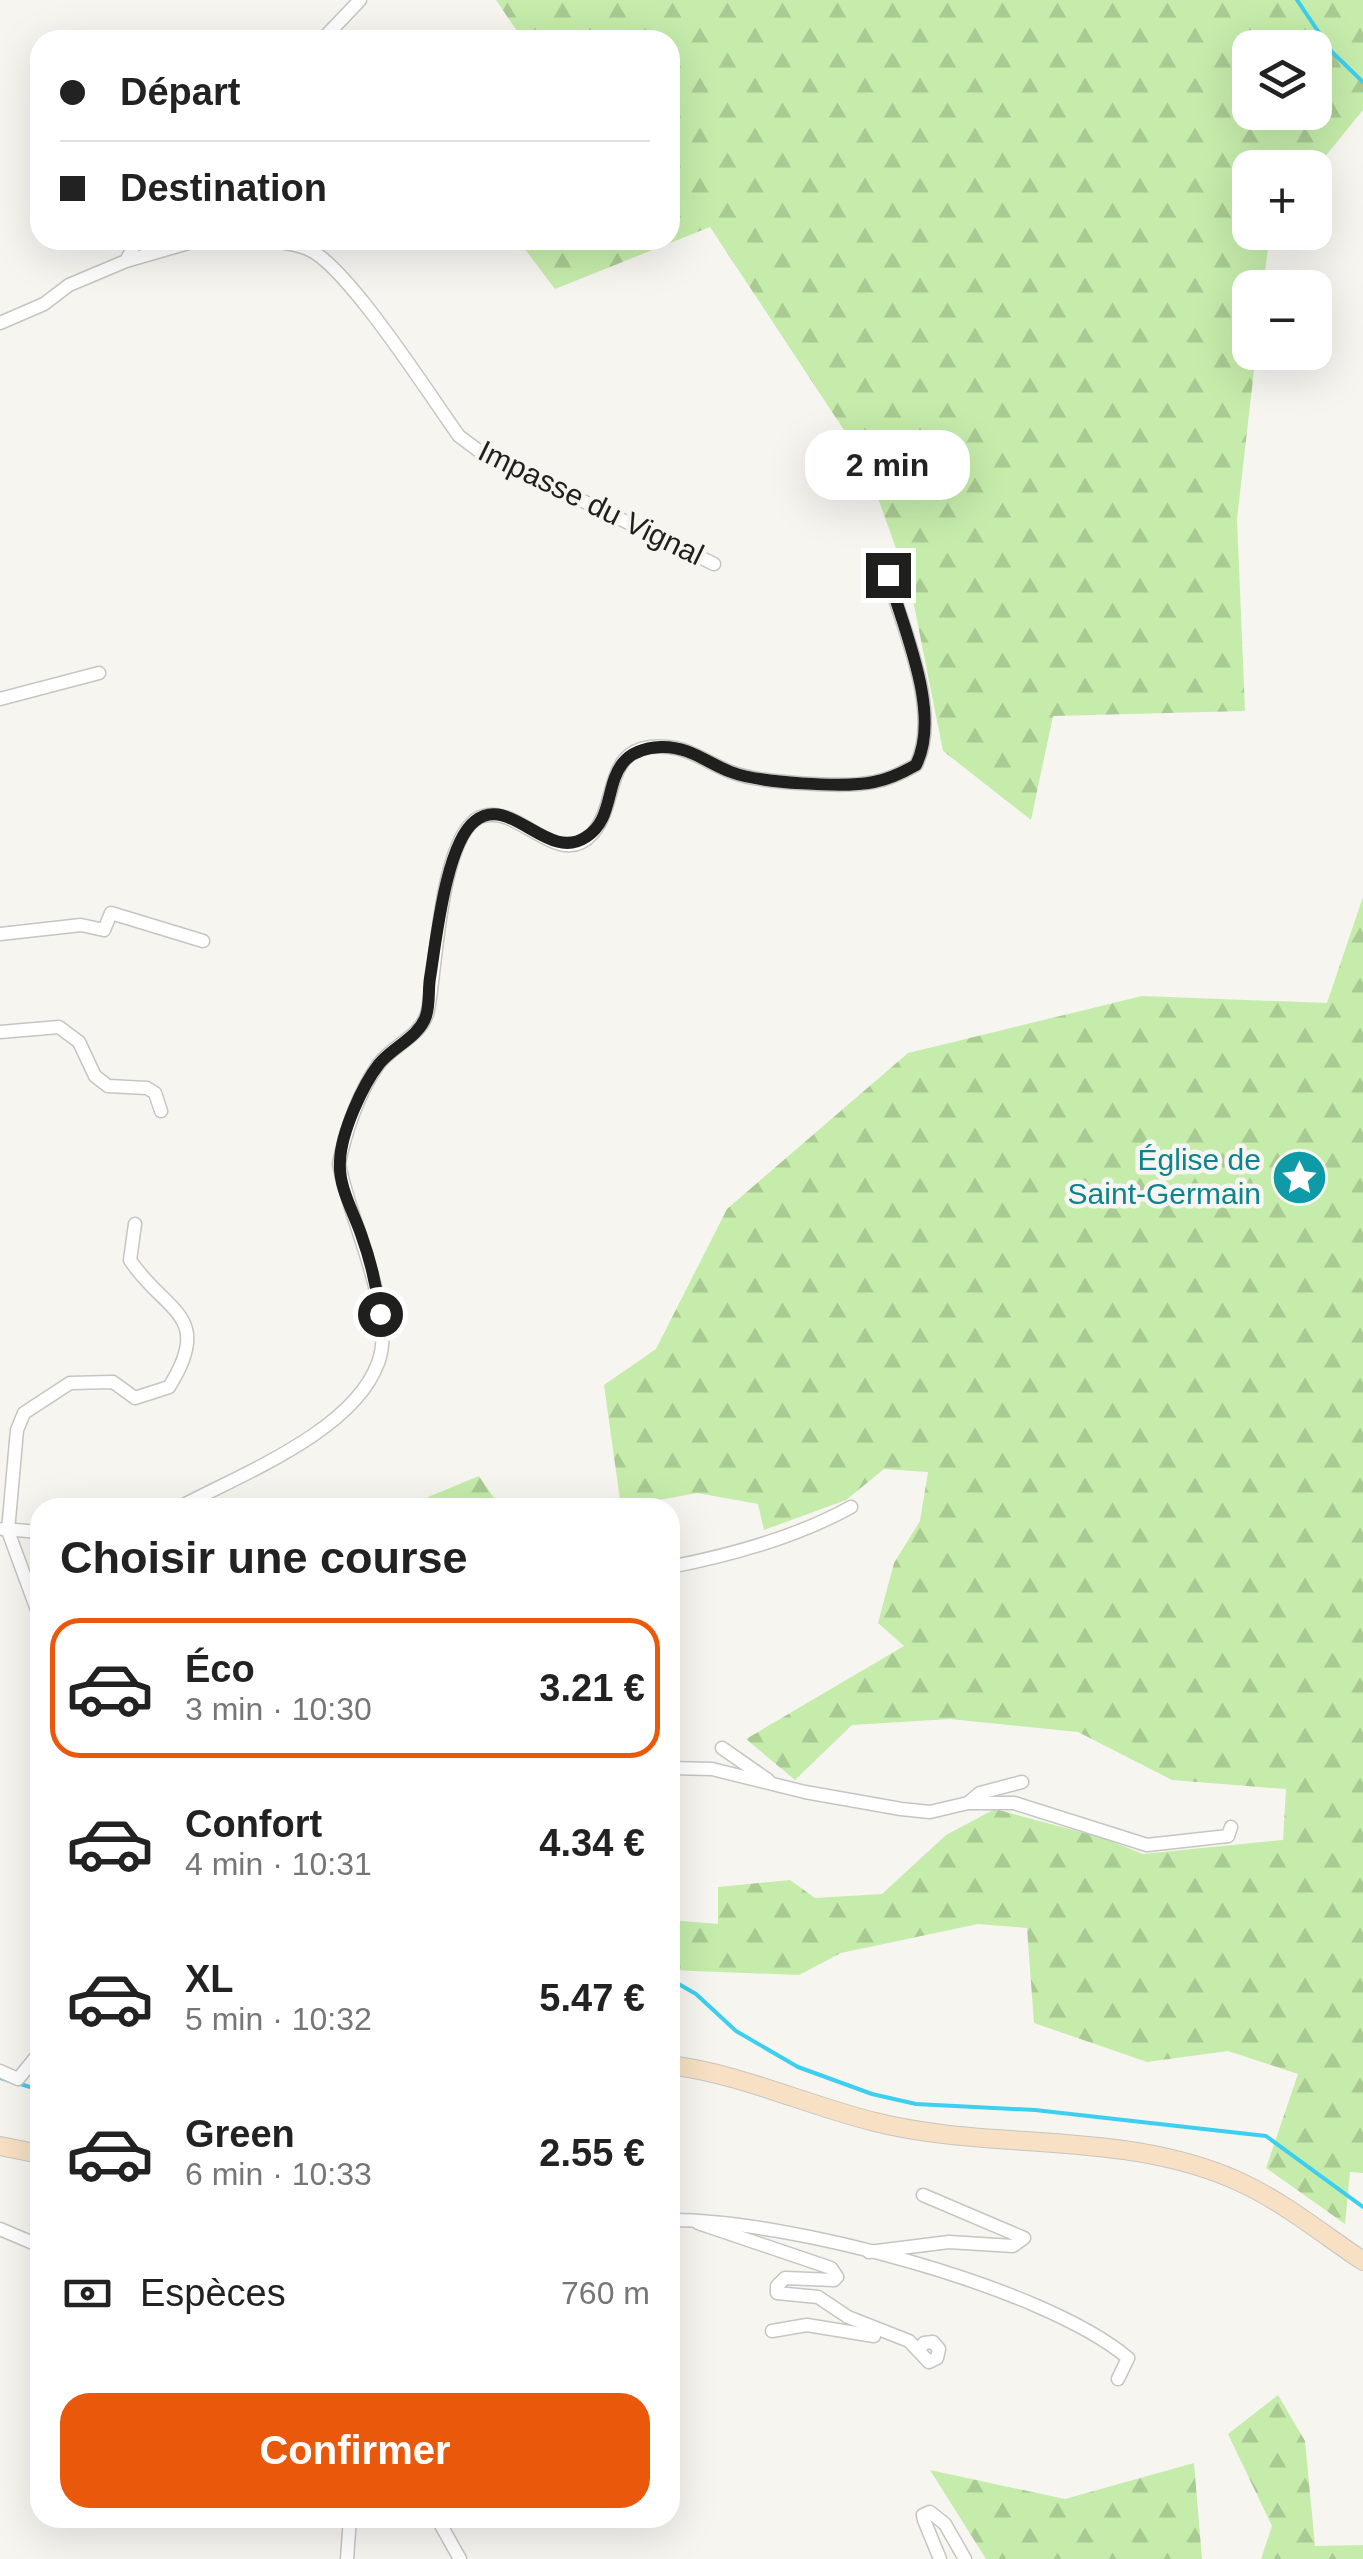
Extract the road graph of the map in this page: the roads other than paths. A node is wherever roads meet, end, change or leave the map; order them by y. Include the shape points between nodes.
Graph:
1 (360, 0) edge
2 (332, 30) edge
3 (132, 250) edge
4 (164, 250) edge
5 (310, 250) edge
6 (126, 261) junction
7 (0, 323) edge
8 (714, 564) dead end
9 (888, 575) dead end
10 (99, 673) dead end
11 (0, 699) edge
12 (0, 934) edge
13 (204, 941) dead end
14 (0, 1032) edge
15 (160, 1111) dead end
16 (135, 1224) dead end
17 (196, 1498) edge
18 (850, 1506) dead end
19 (4, 1529) edge
20 (30, 1531) edge
21 (680, 1565) edge
22 (30, 1593) edge
23 (722, 1748) dead end
24 (680, 1768) edge
25 (769, 1781) junction
26 (1022, 1782) dead end
27 (968, 1803) junction
28 (1231, 1827) dead end
29 (30, 2064) edge
30 (680, 2067) edge
31 (0, 2071) edge
32 (0, 2146) edge
33 (30, 2152) edge
34 (922, 2194) dead end
35 (680, 2220) edge
36 (694, 2220) junction
37 (0, 2229) edge
38 (30, 2242) edge
39 (867, 2253) junction
40 (1360, 2258) edge
41 (772, 2331) dead end
42 (892, 2336) junction
43 (919, 2350) dead end
44 (1118, 2378) dead end
45 (349, 2528) edge
46 (443, 2528) edge
47 (347, 2559) edge
48 (460, 2559) edge
49 (940, 2559) edge
50 (964, 2559) edge

1 - 2 street
3 - 6 street
4 - 6 street
5 - 8 street, Impasse du Vignal via 352,284 458,436
6 - 7 street
9 - 17 street via 911,643 927,724 916,765 870,784 818,781 734,774 698,754 645,748 623,760 592,834 578,842 558,844 492,815 465,830 452,860 423,1025 378,1064 342,1145 339,1164 378,1296 378,1365 357,1398 325,1428
10 - 11 street
12 - 13 street via 81,925 104,930 111,913
14 - 15 street via 58,1026 79,1042 95,1076 108,1086 147,1088 156,1093
16 - 19 street via 130,1260 181,1312 186,1362 170,1388 135,1398 114,1382 70,1382 24,1413
18 - 21 street via 745,1550
19 - 20 street
19 - 22 street
23 - 25 street
24 - 25 street
25 - 27 street via 930,1812
26 - 27 street
27 - 28 street via 1014,1803 1147,1846 1228,1836
29 - 31 street via 18,2079
30 - 40 main road via 885,2124 1122,2152 1194,2178 1250,2187
32 - 33 main road
34 - 39 street via 1024,2238 1013,2246 950,2242
35 - 36 street
36 - 39 street
36 - 42 street via 831,2268 834,2280 785,2278 777,2293 818,2297
37 - 38 street
39 - 44 street via 941,2270 1102,2336 1128,2358
41 - 42 street via 807,2326
42 - 43 street
45 - 47 street
46 - 48 street
49 - 50 street via 924,2520 930,2512

